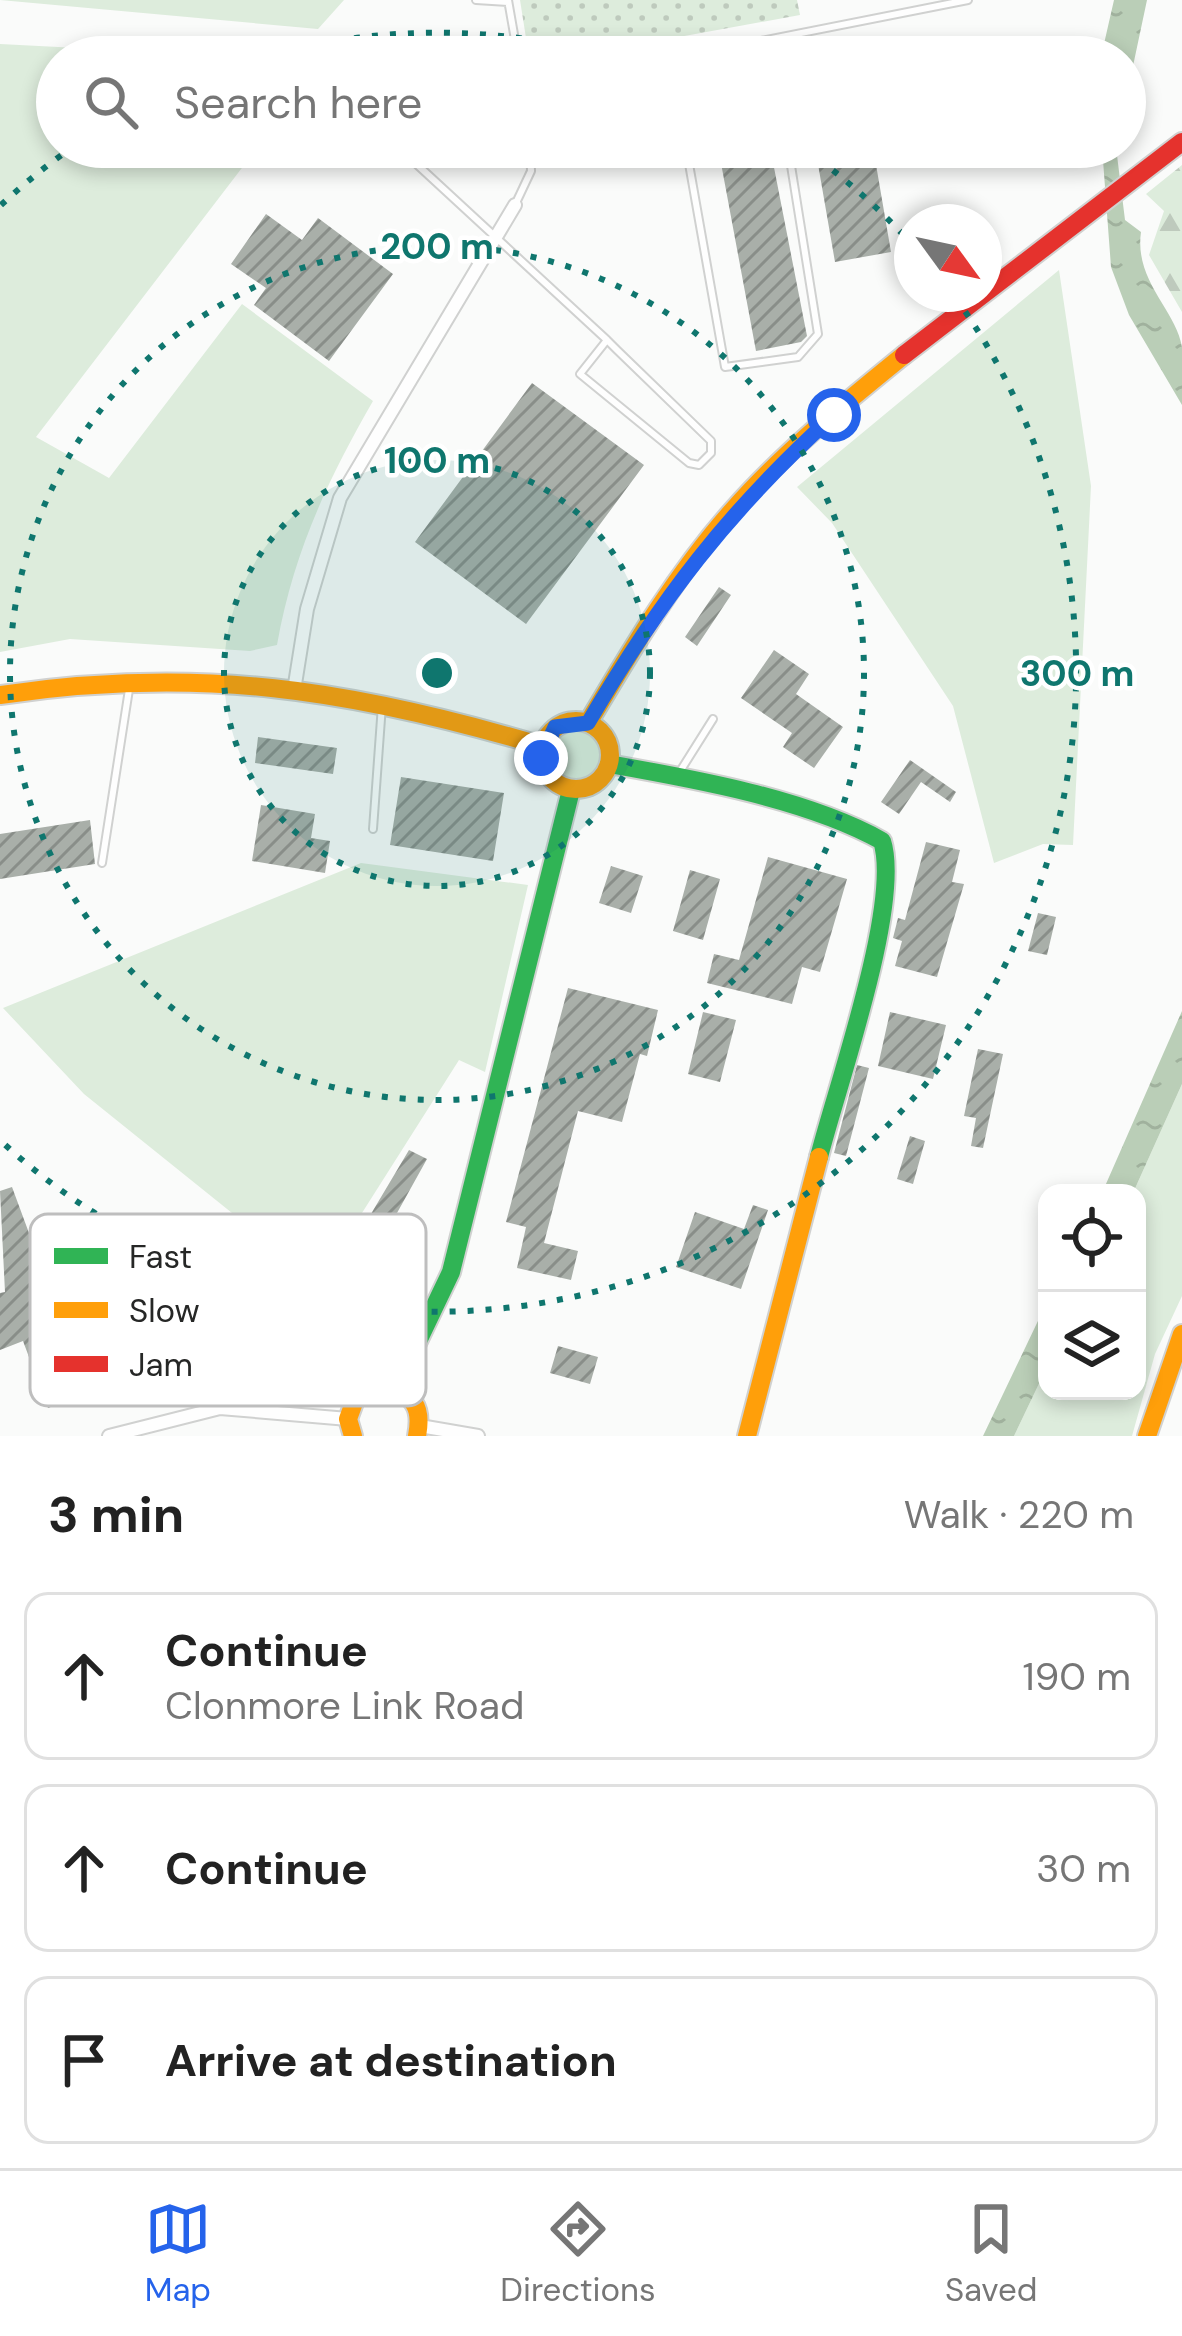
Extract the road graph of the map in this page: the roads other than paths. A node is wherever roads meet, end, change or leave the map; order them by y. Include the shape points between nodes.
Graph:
1 (476, 0) edge
2 (968, 0) edge
3 (508, 1) edge
4 (514, 36) edge
5 (786, 36) edge
6 (1182, 142) edge
7 (422, 168) edge
8 (531, 168) edge
9 (690, 168) edge
10 (791, 168) edge
11 (515, 205) joint
12 (496, 234) junction
13 (607, 340) junction
14 (130, 679) junction
15 (295, 684) junction
16 (0, 695) edge
17 (382, 701) junction
18 (713, 719) dead end
19 (588, 723) junction
20 (542, 746) junction
21 (609, 764) junction
22 (677, 776) junction
23 (571, 790) junction
24 (373, 829) dead end
25 (102, 863) dead end
26 (426, 1324) edge
27 (1182, 1334) edge
28 (351, 1427) edge
29 (418, 1431) edge
30 (109, 1436) edge
31 (478, 1436) edge
32 (747, 1436) edge
33 (1147, 1436) edge

1 - 3 lane
2 - 5 lane
3 - 4 lane
6 - 19 main road via 753,488 666,598
7 - 12 lane
8 - 11 lane
9 - 10 lane via 725,367 798,357 818,334
11 - 12 street
12 - 13 lane
12 - 15 street via 340,498
13 - 13 lane via 711,441 699,465 580,374
14 - 15 main road
14 - 16 main road
14 - 25 lane
15 - 17 main road
17 - 20 main road
17 - 24 lane
18 - 22 lane
19 - 20 main road via 555,727
19 - 21 main road via 604,735
20 - 23 main road via 550,779
21 - 22 main road
21 - 23 main road via 590,787
22 - 32 main road via 855,826 882,841 889,862
23 - 26 main road via 451,1272
27 - 33 main road
28 - 30 street via 220,1408
29 - 31 street

